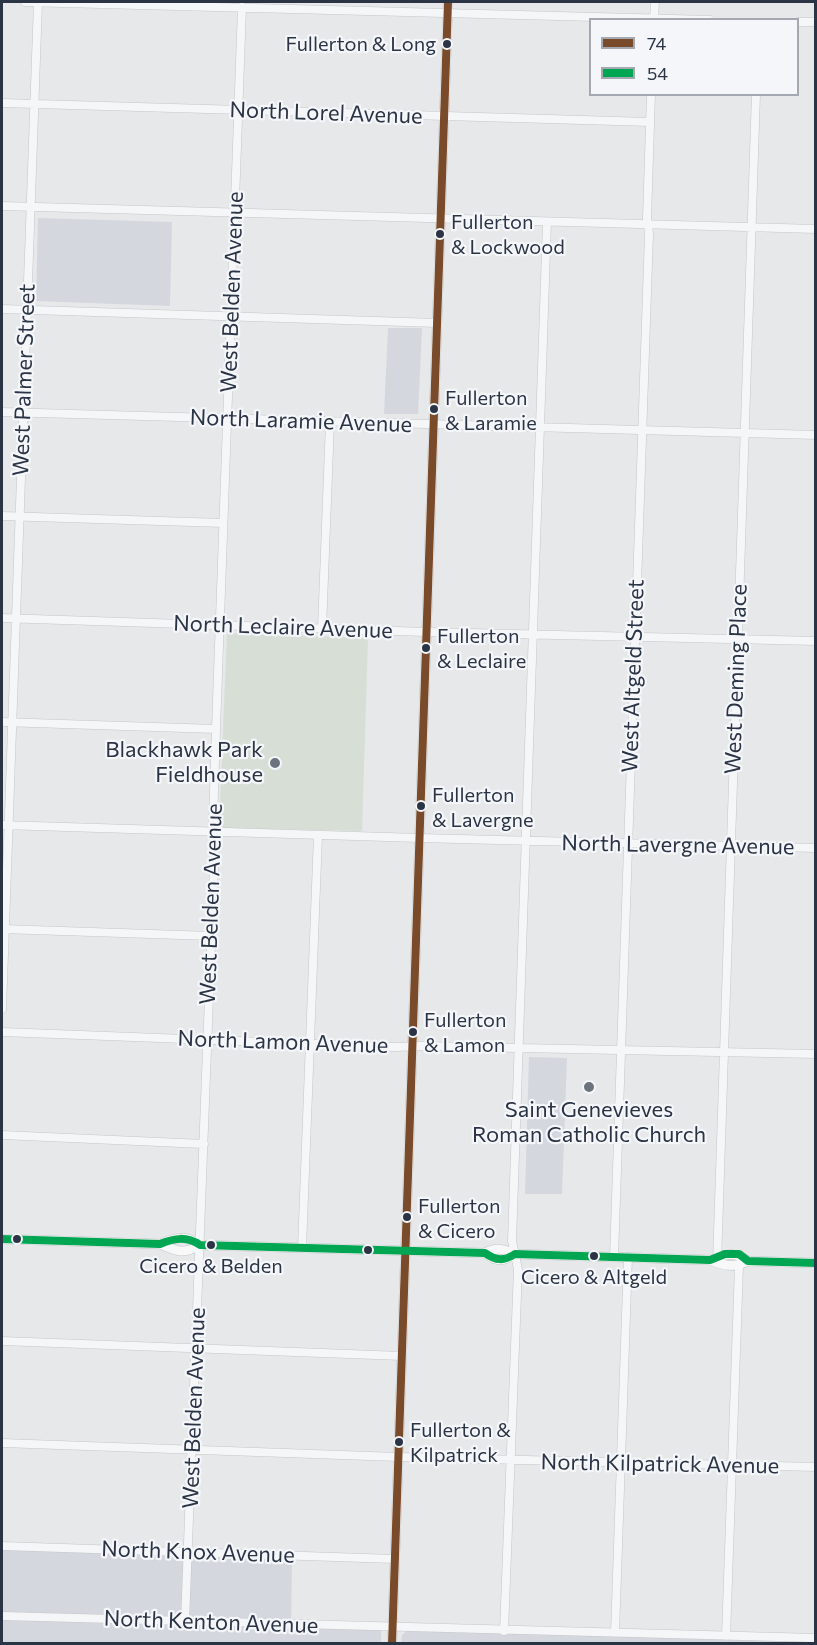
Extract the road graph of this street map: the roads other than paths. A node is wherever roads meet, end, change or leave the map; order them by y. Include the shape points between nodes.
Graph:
1 (26, 2) edge
2 (38, 2) edge
3 (448, 2) edge
4 (655, 2) edge
5 (242, 7) junction
6 (448, 13) junction
7 (620, 18) edge
8 (654, 18) edge
9 (799, 22) edge
10 (816, 22) edge
11 (651, 96) edge
12 (756, 96) edge
13 (2, 103) edge
14 (34, 104) junction
15 (238, 110) junction
16 (444, 116) junction
17 (650, 122) junction
18 (2, 206) edge
19 (30, 207) junction
20 (234, 213) junction
21 (440, 220) junction
22 (547, 222) junction
23 (648, 225) junction
24 (752, 228) junction
25 (816, 229) edge
26 (2, 309) edge
27 (27, 310) junction
28 (231, 316) junction
29 (436, 323) junction
30 (2, 412) edge
31 (23, 413) junction
32 (227, 419) junction
33 (330, 422) junction
34 (433, 425) junction
35 (540, 428) junction
36 (641, 431) junction
37 (744, 433) junction
38 (816, 435) edge
39 (2, 516) edge
40 (19, 517) junction
41 (224, 523) junction
42 (2, 618) edge
43 (16, 619) junction
44 (220, 625) junction
45 (322, 629) junction
46 (426, 632) junction
47 (533, 634) junction
48 (635, 637) junction
49 (738, 640) junction
50 (816, 641) edge
51 (2, 723) edge
52 (12, 723) junction
53 (216, 729) junction
54 (5, 825) edge
55 (214, 832) junction
56 (318, 835) junction
57 (419, 838) junction
58 (526, 841) junction
59 (628, 843) junction
60 (730, 846) junction
61 (816, 848) edge
62 (3, 929) edge
63 (211, 936) junction
64 (2, 1010) edge
65 (2, 1032) edge
66 (207, 1040) junction
67 (310, 1044) junction
68 (412, 1046) junction
69 (519, 1048) junction
70 (621, 1050) junction
71 (724, 1052) junction
72 (816, 1054) edge
73 (2, 1135) edge
74 (204, 1143) junction
75 (2, 1239) edge
76 (200, 1245) junction
77 (302, 1248) junction
78 (405, 1251) junction
79 (515, 1254) junction
80 (614, 1257) junction
81 (628, 1257) junction
82 (714, 1260) junction
83 (748, 1261) junction
84 (816, 1263) edge
85 (739, 1266) junction
86 (2, 1341) edge
87 (196, 1348) junction
88 (402, 1356) junction
89 (2, 1443) edge
90 (192, 1450) junction
91 (398, 1457) junction
92 (510, 1460) junction
93 (621, 1463) junction
94 (732, 1465) junction
95 (816, 1467) edge
96 (2, 1546) edge
97 (188, 1552) junction
98 (394, 1559) junction
99 (2, 1616) edge
100 (186, 1621) junction
101 (392, 1627) junction
102 (504, 1631) junction
103 (615, 1633) junction
104 (726, 1636) junction
105 (816, 1638) edge
106 (392, 1644) edge

1 - 2 street
2 - 5 street
2 - 14 street, West Palmer Street
3 - 6 main road
4 - 8 street
5 - 6 street
5 - 15 street, West Belden Avenue
6 - 7 street
6 - 16 main road
9 - 10 street
11 - 17 street, West Altgeld Street
12 - 24 street, West Deming Place
13 - 14 street, North Lorel Avenue
14 - 15 street, North Lorel Avenue
14 - 19 street, West Palmer Street
15 - 16 street, North Lorel Avenue
15 - 20 street, West Belden Avenue
16 - 17 street, North Lorel Avenue
16 - 21 main road
17 - 23 street, West Altgeld Street
18 - 19 street
19 - 20 street
19 - 27 street, West Palmer Street
20 - 21 street
20 - 28 street, West Belden Avenue
21 - 22 street
21 - 29 main road
22 - 23 street
22 - 35 street
23 - 24 street
23 - 36 street, West Altgeld Street
24 - 25 street
24 - 37 street, West Deming Place
26 - 27 street
27 - 28 street
27 - 31 street, West Palmer Street
28 - 29 street
28 - 32 street, West Belden Avenue
29 - 34 main road
30 - 31 street, North Laramie Avenue
31 - 32 street, North Laramie Avenue
31 - 40 street, West Palmer Street
32 - 33 street, North Laramie Avenue
32 - 41 street, West Belden Avenue
33 - 34 street, North Laramie Avenue
33 - 45 street
34 - 35 street, North Laramie Avenue
34 - 46 main road
35 - 36 street, North Laramie Avenue
35 - 47 street
36 - 37 street, North Laramie Avenue
36 - 48 street, West Altgeld Street
37 - 38 street, North Laramie Avenue
37 - 49 street, West Deming Place
39 - 40 street
40 - 41 street
40 - 43 street, West Palmer Street
41 - 44 street, West Belden Avenue
42 - 43 street, North Leclaire Avenue
43 - 44 street, North Leclaire Avenue
43 - 52 street, West Palmer Street
44 - 45 street, North Leclaire Avenue
44 - 53 street, West Belden Avenue
45 - 46 street, North Leclaire Avenue
46 - 47 street, North Leclaire Avenue
46 - 57 main road
47 - 48 street, North Leclaire Avenue
47 - 58 street
48 - 49 street, North Leclaire Avenue
48 - 59 street, West Altgeld Street
49 - 50 street, North Leclaire Avenue
49 - 60 street, West Deming Place
51 - 52 street
52 - 53 street
52 - 54 street, West Palmer Street
53 - 55 street, West Belden Avenue
54 - 55 street, North Lavergne Avenue
54 - 62 street, West Palmer Street
55 - 56 street, North Lavergne Avenue
55 - 63 street, West Belden Avenue
56 - 57 street, North Lavergne Avenue
56 - 67 street
57 - 58 street, North Lavergne Avenue
57 - 68 main road
58 - 59 street, North Lavergne Avenue
58 - 69 street
59 - 60 street, North Lavergne Avenue
59 - 70 street, West Altgeld Street
60 - 61 street, North Lavergne Avenue
60 - 71 street, West Deming Place
62 - 63 street
62 - 64 street, West Palmer Street
63 - 66 street, West Belden Avenue
65 - 66 street, North Lamon Avenue
66 - 67 street, North Lamon Avenue
66 - 74 street, West Belden Avenue
67 - 68 street, North Lamon Avenue
67 - 77 street
68 - 69 street, North Lamon Avenue
68 - 78 main road
69 - 70 street, North Lamon Avenue
69 - 79 street via 512,1241
70 - 71 street, North Lamon Avenue
70 - 80 street, West Altgeld Street
71 - 72 street, North Lamon Avenue
71 - 82 street, West Deming Place
73 - 74 street
74 - 76 street, West Belden Avenue
75 - 76 main road via 160,1244 190,1251
76 - 77 main road
76 - 87 street, West Belden Avenue
77 - 78 main road
78 - 79 main road via 485,1253 493,1259 507,1260
78 - 88 main road
79 - 80 main road
79 - 92 street via 518,1269
80 - 81 main road
81 - 82 main road
81 - 93 street
82 - 83 main road via 725,1254 739,1254
82 - 85 main road
83 - 84 main road
83 - 85 main road
85 - 94 street
86 - 87 street
87 - 88 street
87 - 90 street, West Belden Avenue
88 - 91 main road
89 - 90 street, North Kilpatrick Avenue
90 - 91 street, North Kilpatrick Avenue
90 - 97 street, West Belden Avenue
91 - 92 street, North Kilpatrick Avenue
91 - 98 main road
92 - 93 street, North Kilpatrick Avenue
92 - 102 street
93 - 94 street, North Kilpatrick Avenue
93 - 103 street
94 - 95 street, North Kilpatrick Avenue
94 - 104 street
96 - 97 street, North Knox Avenue
97 - 98 street, North Knox Avenue
97 - 100 street, West Belden Avenue
98 - 101 main road
99 - 100 street, North Kenton Avenue
100 - 101 street, North Kenton Avenue
101 - 102 street, North Kenton Avenue
101 - 106 main road
102 - 103 street, North Kenton Avenue
103 - 104 street, North Kenton Avenue
104 - 105 street, North Kenton Avenue

